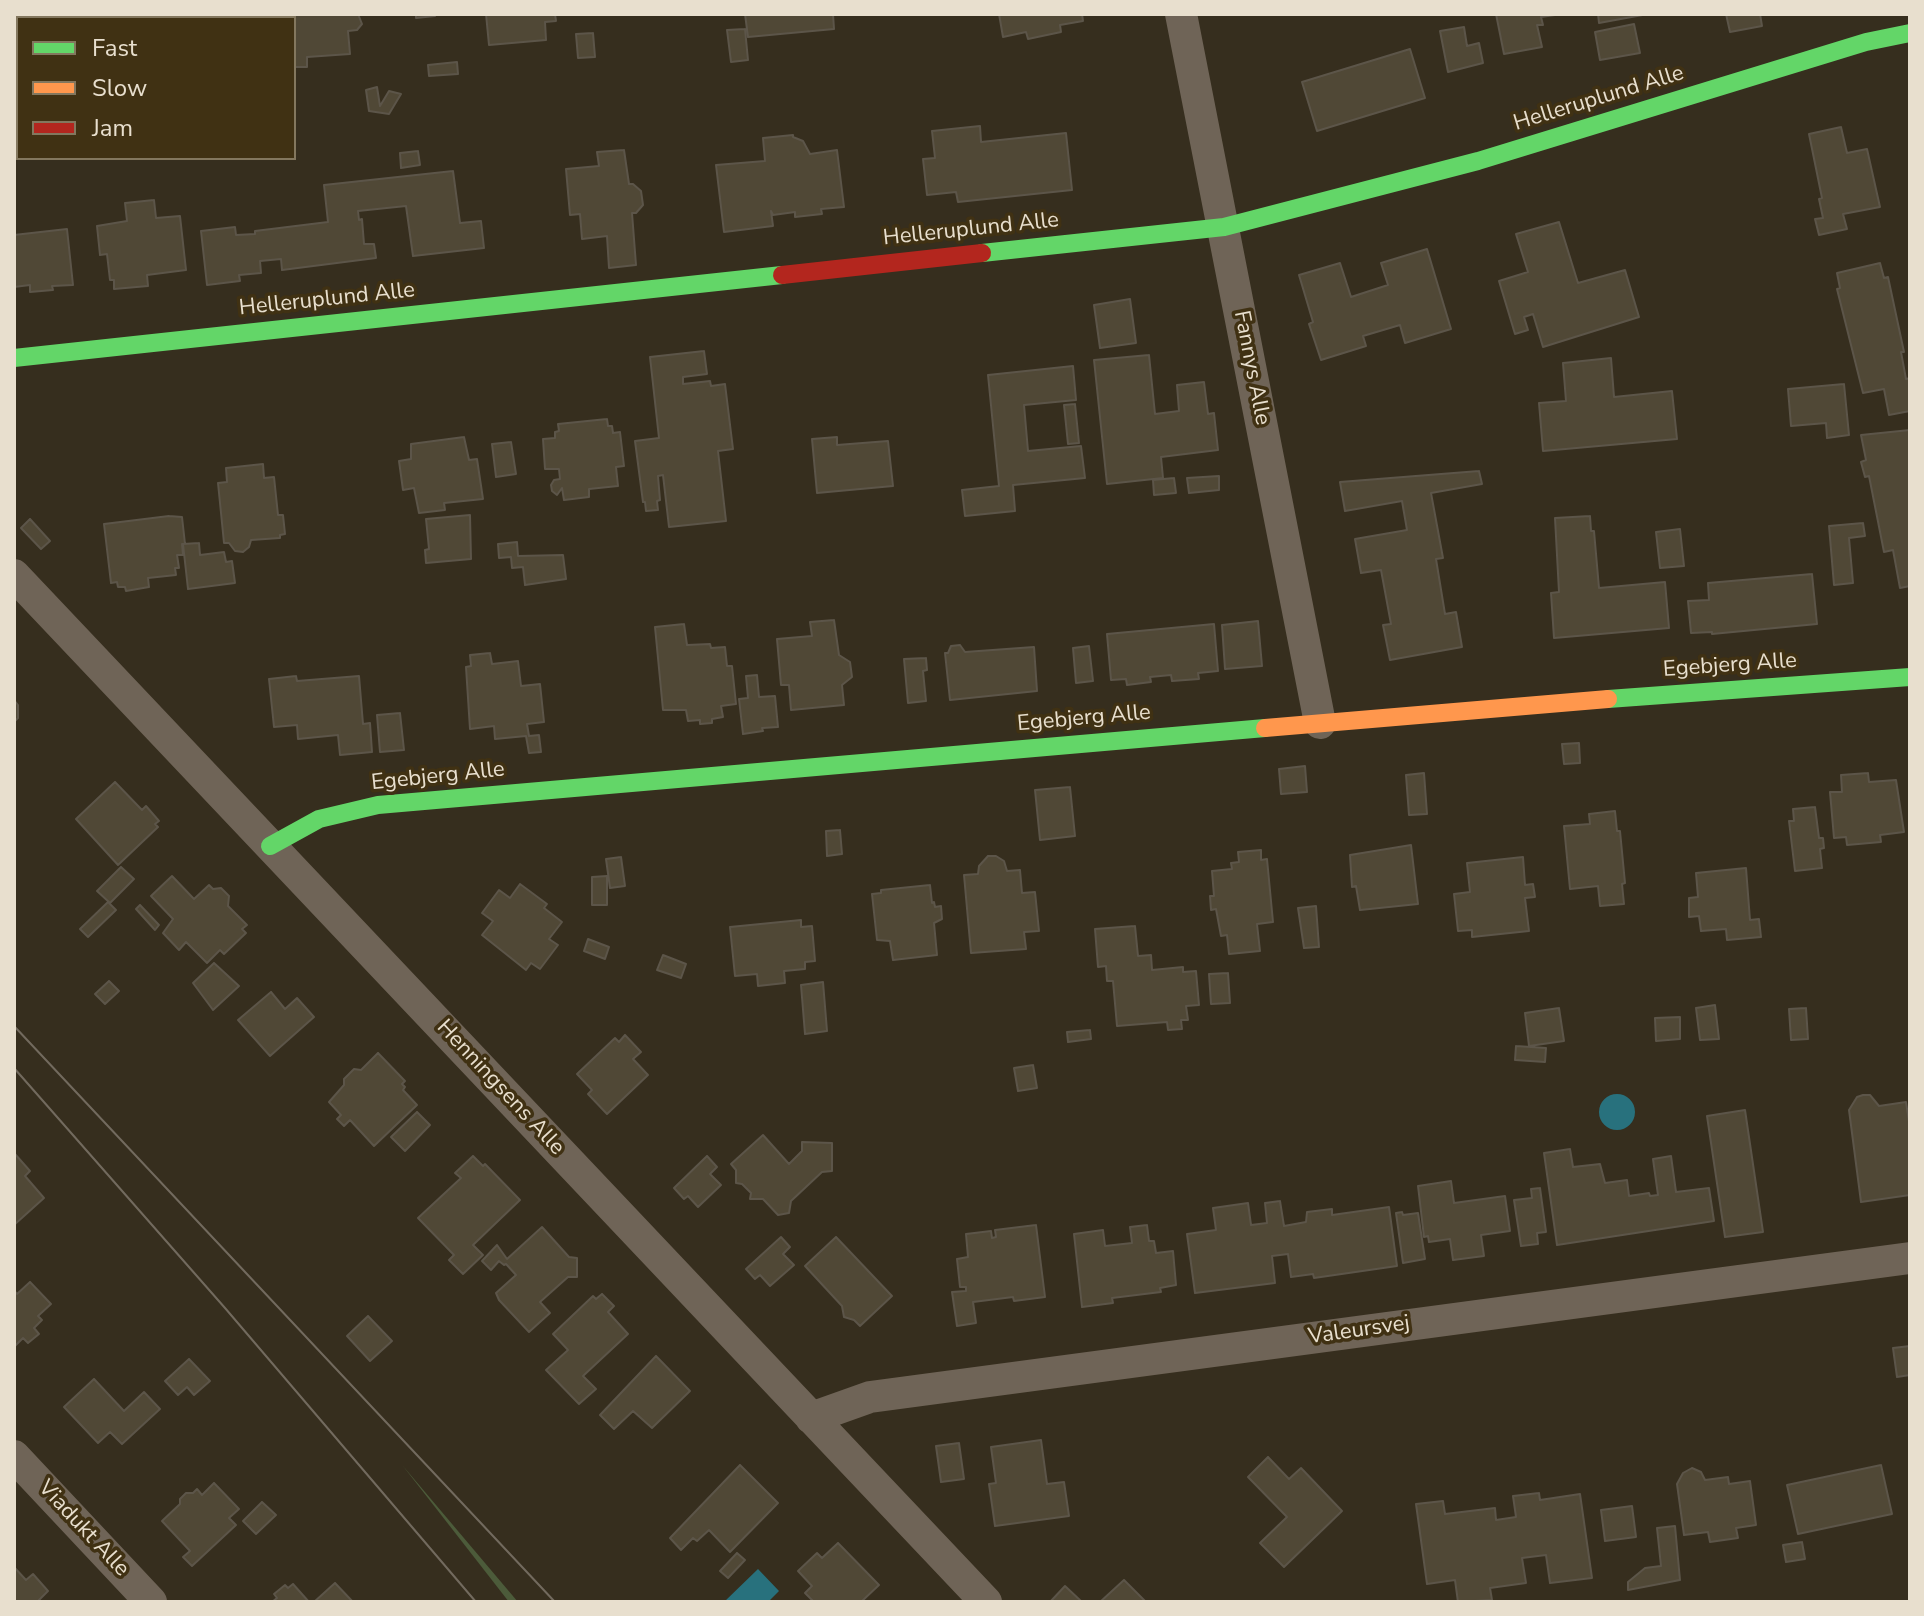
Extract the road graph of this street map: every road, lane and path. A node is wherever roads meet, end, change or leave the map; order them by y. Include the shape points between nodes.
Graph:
1 (1181, 14) edge
2 (1910, 33) edge
3 (1224, 227) junction
4 (14, 358) edge
5 (14, 575) edge
6 (1910, 677) edge
7 (1320, 723) junction
8 (270, 846) junction
9 (1910, 1258) edge
10 (811, 1418) junction
11 (14, 1456) edge
12 (151, 1602) edge
13 (986, 1602) edge

1 - 3 street, Fannys Alle
2 - 3 street, Helleruplund Alle via 1478,161
3 - 4 street, Helleruplund Alle
3 - 7 street, Fannys Alle
5 - 8 street, Henningsens Alle
6 - 7 street, Egebjerg Alle
7 - 8 street, Egebjerg Alle via 378,805 319,819
8 - 10 street, Henningsens Alle
9 - 10 street, Valeursvej via 870,1397
10 - 13 street, Henningsens Alle
11 - 12 street, Viadukt Alle

